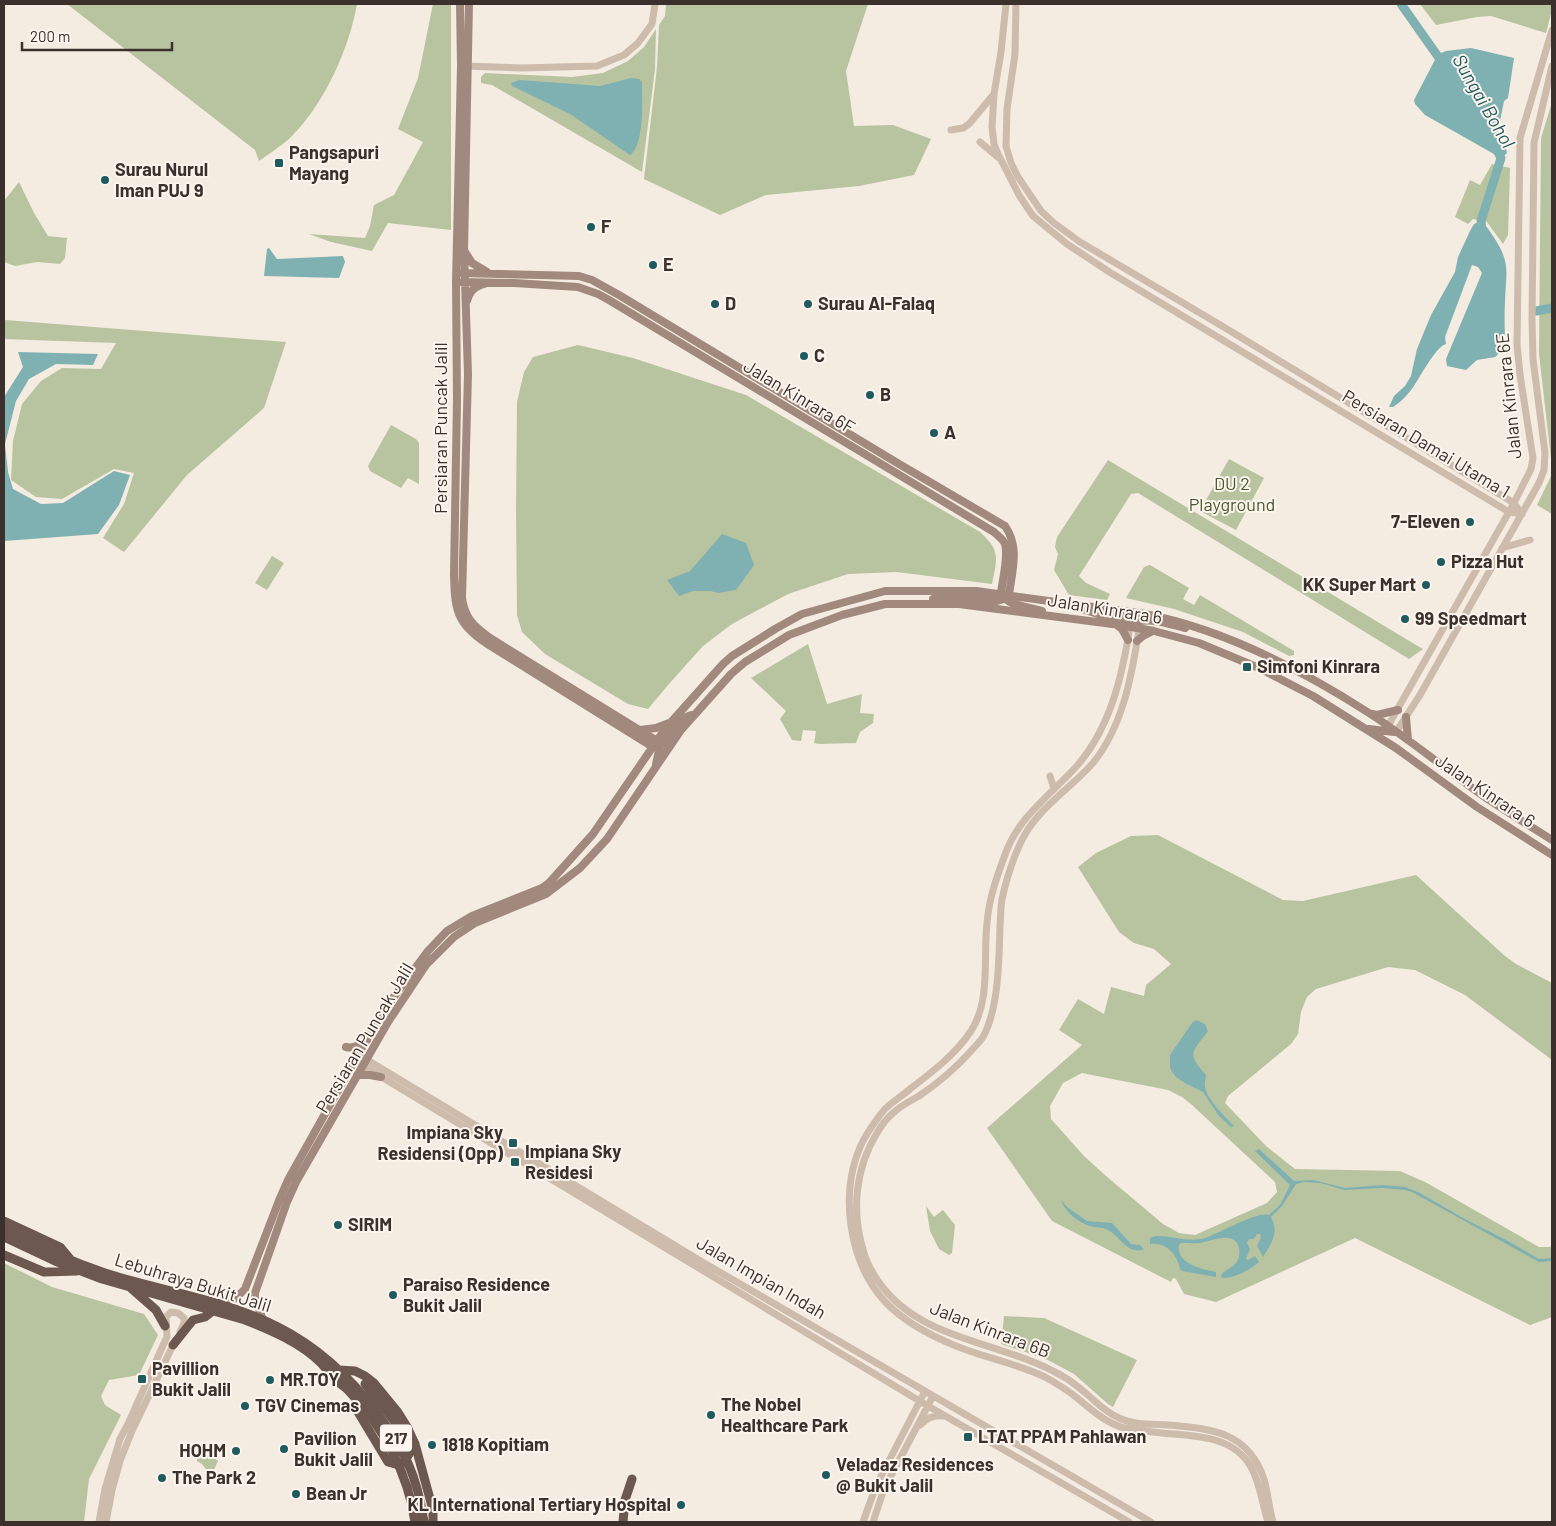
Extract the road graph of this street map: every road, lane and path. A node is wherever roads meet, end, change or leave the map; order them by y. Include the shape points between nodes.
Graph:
1 (460, 4) edge
2 (470, 4) edge
3 (655, 4) edge
4 (1006, 4) edge
5 (1016, 4) edge
6 (1552, 30) edge
7 (464, 66) junction
8 (1552, 66) edge
9 (994, 94) junction
10 (951, 130) dead end
11 (980, 142) dead end
12 (999, 158) junction
13 (464, 250) junction
14 (456, 273) junction
15 (465, 273) junction
16 (490, 273) junction
17 (456, 282) junction
18 (465, 282) junction
19 (488, 282) junction
20 (466, 303) junction
21 (661, 320) junction
22 (656, 329) junction
23 (467, 414) junction
24 (456, 422) junction
25 (851, 435) junction
26 (846, 444) junction
27 (1520, 492) junction
28 (1503, 497) junction
29 (1514, 503) junction
30 (1496, 504) junction
31 (1509, 512) junction
32 (1522, 514) junction
33 (1502, 524) junction
34 (1530, 540) dead end
35 (1502, 548) junction
36 (1007, 578) junction
37 (985, 592) junction
38 (1005, 596) junction
39 (1020, 597) junction
40 (926, 603) junction
41 (1063, 603) junction
42 (1060, 617) junction
43 (1117, 625) junction
44 (1135, 626) junction
45 (1154, 631) junction
46 (1210, 633) junction
47 (1128, 640) junction
48 (1137, 641) junction
49 (1398, 710) junction
50 (1370, 713) junction
51 (694, 714) junction
52 (1406, 717) junction
53 (670, 723) junction
54 (1363, 728) junction
55 (640, 730) junction
56 (1391, 730) junction
57 (642, 740) junction
58 (1408, 740) junction
59 (657, 745) junction
60 (1396, 748) junction
61 (647, 756) junction
62 (655, 768) junction
63 (1050, 776) dead end
64 (1060, 783) junction
65 (1072, 785) junction
66 (1054, 789) junction
67 (1552, 840) edge
68 (1552, 854) edge
69 (367, 1040) junction
70 (346, 1048) dead end
71 (357, 1058) junction
72 (365, 1063) junction
73 (357, 1075) junction
74 (382, 1077) junction
75 (4, 1221) edge
76 (4, 1230) edge
77 (4, 1237) edge
78 (4, 1248) edge
79 (4, 1255) edge
80 (71, 1260) junction
81 (80, 1271) junction
82 (53, 1272) junction
83 (128, 1286) junction
84 (216, 1307) junction
85 (263, 1320) junction
86 (166, 1326) junction
87 (173, 1345) junction
88 (339, 1370) junction
89 (336, 1380) junction
90 (925, 1391) junction
91 (933, 1396) junction
92 (919, 1400) junction
93 (928, 1406) junction
94 (946, 1416) junction
95 (915, 1430) junction
96 (632, 1479) dead end
97 (99, 1522) edge
98 (106, 1522) edge
99 (415, 1522) edge
100 (424, 1522) edge
101 (433, 1522) edge
102 (623, 1522) edge
103 (863, 1522) edge
104 (873, 1522) edge
105 (1130, 1522) edge
106 (1151, 1522) edge
107 (1268, 1522) edge
108 (1273, 1522) edge

1 - 7 main road, Persiaran Puncak Jalil
2 - 7 main road, Persiaran Puncak Jalil
3 - 7 street via 652,24 638,43 624,55 597,66
4 - 9 street
5 - 28 street, Persiaran Damai Utama 1 via 1015,54 1006,146 1011,163 1041,211 1080,242
6 - 27 street, Jalan Kinrara 6E via 1520,138 1517,344 1533,458
7 - 13 main road, Persiaran Puncak Jalil
7 - 14 main road, Persiaran Puncak Jalil
8 - 32 street, Jalan Kinrara 6E via 1534,143 1533,359 1546,453 1542,477
9 - 10 street via 969,124
9 - 12 street via 993,135
11 - 12 street
12 - 30 street, Persiaran Damai Utama 1 via 1028,209 1073,248
13 - 15 main road, Persiaran Puncak Jalil
13 - 16 main road via 472,263
14 - 15 main road, Jalan Kinrara 6F
14 - 17 main road, Persiaran Puncak Jalil
15 - 16 main road, Jalan Kinrara 6F
15 - 18 main road, Persiaran Puncak Jalil
16 - 21 main road, Jalan Kinrara 6F via 579,276
17 - 18 main road, Jalan Kinrara 6F
17 - 24 main road, Persiaran Puncak Jalil
18 - 19 main road, Jalan Kinrara 6F
18 - 20 main road, Persiaran Puncak Jalil
19 - 20 main road via 474,288
19 - 22 main road, Jalan Kinrara 6F via 578,286 598,294
20 - 23 main road, Persiaran Puncak Jalil
21 - 22 main road
21 - 25 main road, Jalan Kinrara 6F
22 - 26 main road, Jalan Kinrara 6F
23 - 24 main road
23 - 55 main road, Persiaran Puncak Jalil via 462,598 468,618 490,638
24 - 57 main road, Persiaran Puncak Jalil via 454,583 455,599 463,623 472,634
25 - 26 main road
25 - 36 main road, Jalan Kinrara 6F via 1005,526 1015,550
26 - 36 main road, Jalan Kinrara 6F via 1000,537 1006,547
27 - 28 street
27 - 29 street, Jalan Kinrara 6E
28 - 29 street, Persiaran Damai Utama 1
29 - 31 street, Jalan Kinrara 6E
29 - 32 street, Persiaran Damai Utama 1
30 - 31 street, Persiaran Damai Utama 1
30 - 33 street
31 - 32 street, Persiaran Damai Utama 1
31 - 33 street, Jalan Kinrara 6E
32 - 35 street, Jalan Kinrara 6E
33 - 49 street, Jalan Kinrara 6E
34 - 35 street
35 - 52 street, Jalan Kinrara 6E
36 - 37 main road
36 - 38 main road, Jalan Kinrara 6F
36 - 39 main road
37 - 38 main road, Jalan Kinrara 6
37 - 53 main road, Jalan Kinrara 6 via 885,591 802,614 732,656
38 - 39 main road, Jalan Kinrara 6
38 - 40 main road via 997,601 946,597
38 - 42 main road via 1009,602
39 - 41 main road, Jalan Kinrara 6
40 - 42 main road, Jalan Kinrara 6
40 - 51 main road, Jalan Kinrara 6 via 885,604 842,615 790,635 738,668
41 - 44 main road via 1101,616 1126,619
41 - 46 main road, Jalan Kinrara 6 via 1172,619
42 - 43 main road, Jalan Kinrara 6
43 - 44 main road, Jalan Kinrara 6
43 - 47 main road
44 - 45 main road, Jalan Kinrara 6
44 - 46 main road via 1147,621 1158,622
44 - 47 street, Jalan Kinrara 6B
44 - 48 street, Jalan Kinrara 6B
45 - 48 main road
45 - 54 main road, Jalan Kinrara 6 via 1199,643 1259,668 1313,696
46 - 50 main road, Jalan Kinrara 6 via 1293,668
47 - 64 street, Jalan Kinrara 6B via 1112,706 1098,736 1086,755
48 - 65 street, Jalan Kinrara 6B via 1122,710 1093,763
49 - 50 main road via 1377,715
49 - 56 street, Jalan Kinrara 6E
50 - 56 main road, Jalan Kinrara 6
51 - 59 main road via 686,716
51 - 62 main road, Jalan Kinrara 6
52 - 56 street, Jalan Kinrara 6E
52 - 58 main road
53 - 55 main road
53 - 59 main road, Jalan Kinrara 6
54 - 56 main road
54 - 60 main road, Jalan Kinrara 6
55 - 59 main road, Persiaran Puncak Jalil
56 - 58 main road, Jalan Kinrara 6
56 - 60 main road
57 - 59 main road, Persiaran Puncak Jalil
57 - 61 main road
58 - 67 main road, Jalan Kinrara 6 via 1484,796
59 - 61 main road, Persiaran Puncak Jalil
59 - 62 main road, Persiaran Puncak Jalil
60 - 68 main road, Jalan Kinrara 6 via 1478,807
61 - 69 main road, Persiaran Puncak Jalil via 593,834 542,888 472,916 447,931 416,965
62 - 72 main road, Persiaran Puncak Jalil via 608,839 580,868 546,894 475,923 454,936 426,965
63 - 66 street
64 - 65 street
64 - 66 street, Jalan Kinrara 6B
65 - 108 street, Jalan Kinrara 6B via 1040,814 1024,835 1015,856 1002,897 996,992 983,1037 960,1064 892,1113 871,1144 856,1194 864,1256 887,1294 921,1320 1036,1362 1072,1382 1102,1409 1119,1418 1205,1429 1238,1443 1254,1458 1260,1469
66 - 107 street, Jalan Kinrara 6B via 1025,819 1007,848 992,890 984,992 972,1029 947,1058 886,1108 864,1140 849,1195 858,1258 877,1294 894,1312 916,1327 957,1346 1047,1378 1116,1426 1218,1440 1236,1449 1250,1466 1259,1485
69 - 70 main road
69 - 71 main road, Persiaran Puncak Jalil
71 - 72 street, Jalan Impian Indah
71 - 84 main road, Persiaran Puncak Jalil via 288,1180 245,1289 241,1295
72 - 73 main road, Persiaran Puncak Jalil
72 - 74 street, Jalan Impian Indah
72 - 90 street, Jalan Impian Indah
73 - 74 main road
73 - 85 main road, Persiaran Puncak Jalil via 287,1202 254,1293
74 - 92 street, Jalan Impian Indah
75 - 80 highway via 60,1247
76 - 80 highway, Lebuhraya Bukit Jalil / 217
77 - 81 highway, Lebuhraya Bukit Jalil / 217
78 - 82 highway
79 - 82 highway via 31,1268
80 - 84 highway, Lebuhraya Bukit Jalil / 217
81 - 82 highway
81 - 83 highway, Lebuhraya Bukit Jalil / 217
83 - 84 highway, Lebuhraya Bukit Jalil / 217
83 - 86 highway via 156,1310
84 - 85 highway, Lebuhraya Bukit Jalil / 217
84 - 87 highway via 205,1317 193,1320
84 - 89 highway, Lebuhraya Bukit Jalil / 217 via 266,1328 300,1347
85 - 88 highway, Lebuhraya Bukit Jalil / 217 via 298,1338
86 - 87 street via 166,1317 171,1312 178,1312 184,1318
86 - 97 street via 167,1337 120,1438
87 - 98 street via 120,1461
88 - 89 highway, bridge via 365,1384 395,1423 410,1452 406,1461 399,1464 388,1462
88 - 100 highway, Lebuhraya Bukit Jalil / 217 via 395,1438 409,1462
88 - 101 highway via 355,1371 374,1383 407,1427 415,1444 433,1510
89 - 99 highway, Lebuhraya Bukit Jalil / 217 via 360,1404 395,1455 412,1501
90 - 91 street, Jalan Impian Indah
90 - 92 street
91 - 93 street
91 - 106 street, Jalan Impian Indah
92 - 93 street, Jalan Impian Indah
92 - 103 street via 876,1486
93 - 94 street, Jalan Impian Indah
93 - 95 street
94 - 95 street via 928,1418
94 - 105 street, Jalan Impian Indah
95 - 104 street via 884,1489
96 - 102 highway via 625,1500

